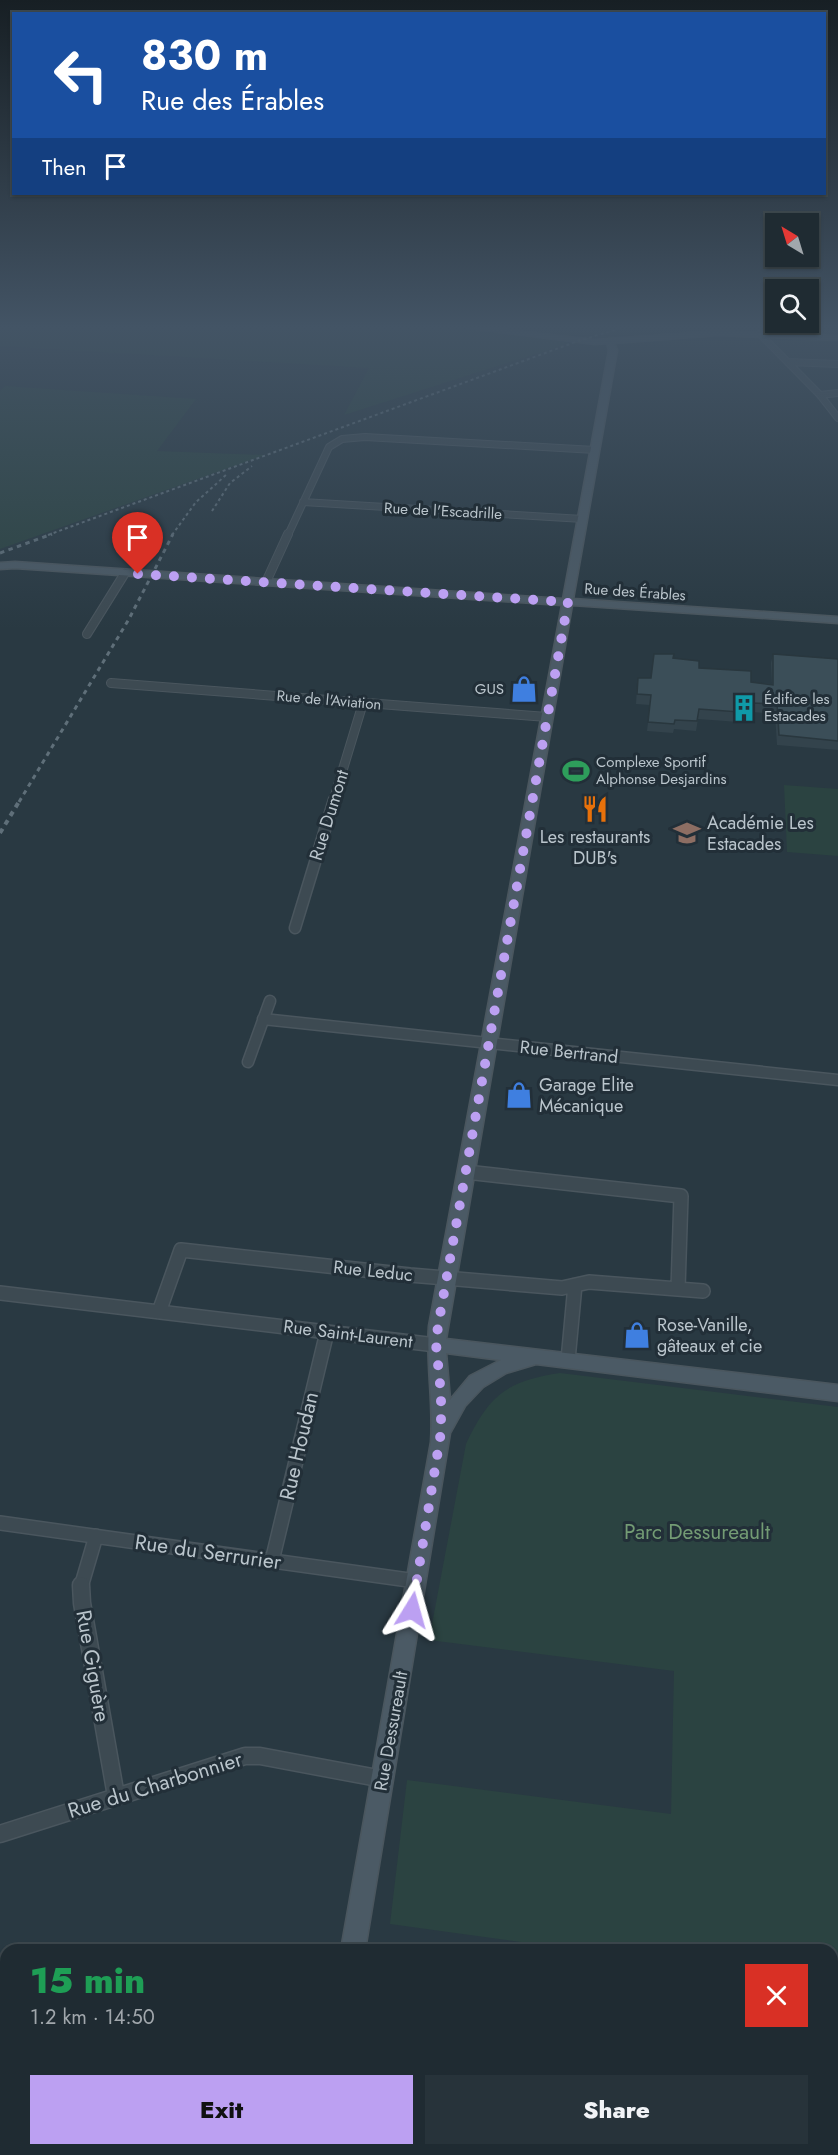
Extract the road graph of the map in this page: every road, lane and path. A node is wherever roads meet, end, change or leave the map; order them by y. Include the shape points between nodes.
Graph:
1 (599, 429) edge
2 (595, 450) junction
3 (303, 502) junction
4 (583, 519) junction
5 (0, 566) edge
6 (125, 573) junction
7 (266, 582) junction
8 (568, 602) junction
9 (838, 620) edge
10 (87, 634) dead end
11 (111, 683) dead end
12 (363, 703) junction
13 (547, 717) junction
14 (295, 928) dead end
15 (270, 1001) dead end
16 (264, 1019) junction
17 (489, 1044) junction
18 (248, 1062) dead end
19 (838, 1080) edge
20 (466, 1172) junction
21 (447, 1277) junction
22 (575, 1285) junction
23 (678, 1289) junction
24 (703, 1291) dead end
25 (0, 1293) edge
26 (159, 1312) junction
27 (327, 1332) junction
28 (436, 1344) junction
29 (558, 1359) junction
30 (838, 1393) edge
31 (441, 1432) junction
32 (0, 1523) edge
33 (96, 1536) junction
34 (272, 1561) junction
35 (416, 1581) junction
36 (383, 1779) junction
37 (116, 1796) junction
38 (0, 1834) edge
39 (354, 1944) edge

1 - 2 street, Rue Dessureault
2 - 3 street via 347,438 329,447
2 - 4 street, Rue Dessureault
3 - 4 street, Rue de l'Escadrille
3 - 7 street
4 - 8 street, Rue Dessureault
5 - 6 street, Rue des Érables
6 - 7 street, Rue des Érables
6 - 10 street
7 - 8 street, Rue des Érables
8 - 9 street, Rue des Érables
8 - 13 street, Rue Dessureault
11 - 12 street, Rue de l'Aviation
12 - 13 street, Rue de l'Aviation
12 - 14 street, Rue Dumont
13 - 17 street, Rue Dessureault
15 - 16 street
16 - 17 street, Rue Bertrand
16 - 18 street
17 - 19 street, Rue Bertrand
17 - 20 street, Rue Dessureault
20 - 21 street, Rue Dessureault
20 - 23 street via 681,1196
21 - 22 street, Rue Leduc via 562,1288
21 - 26 street, Rue Leduc via 181,1250
21 - 28 street, Rue Dessureault
22 - 23 street, Rue Leduc via 589,1282
22 - 29 street
23 - 24 street, Rue Leduc
25 - 26 street, Rue Saint-Laurent
26 - 27 street, Rue Saint-Laurent
27 - 28 street, Rue Saint-Laurent
27 - 34 street, Rue Houdan
28 - 29 street, Rue Saint-Laurent
28 - 31 street, Rue Dessureault
29 - 30 street, Rue Saint-Laurent
29 - 31 street via 510,1364 478,1379 453,1407
31 - 35 street, Rue Dessureault
32 - 33 street, Rue du Serrurier
33 - 34 street, Rue du Serrurier
33 - 37 street, Rue Giguère via 83,1578 82,1603
34 - 35 street, Rue du Serrurier
35 - 36 street, Rue Dessureault
36 - 37 street, Rue du Charbonnier via 244,1756
36 - 39 street, Rue Dessureault
37 - 38 street, Rue du Charbonnier

